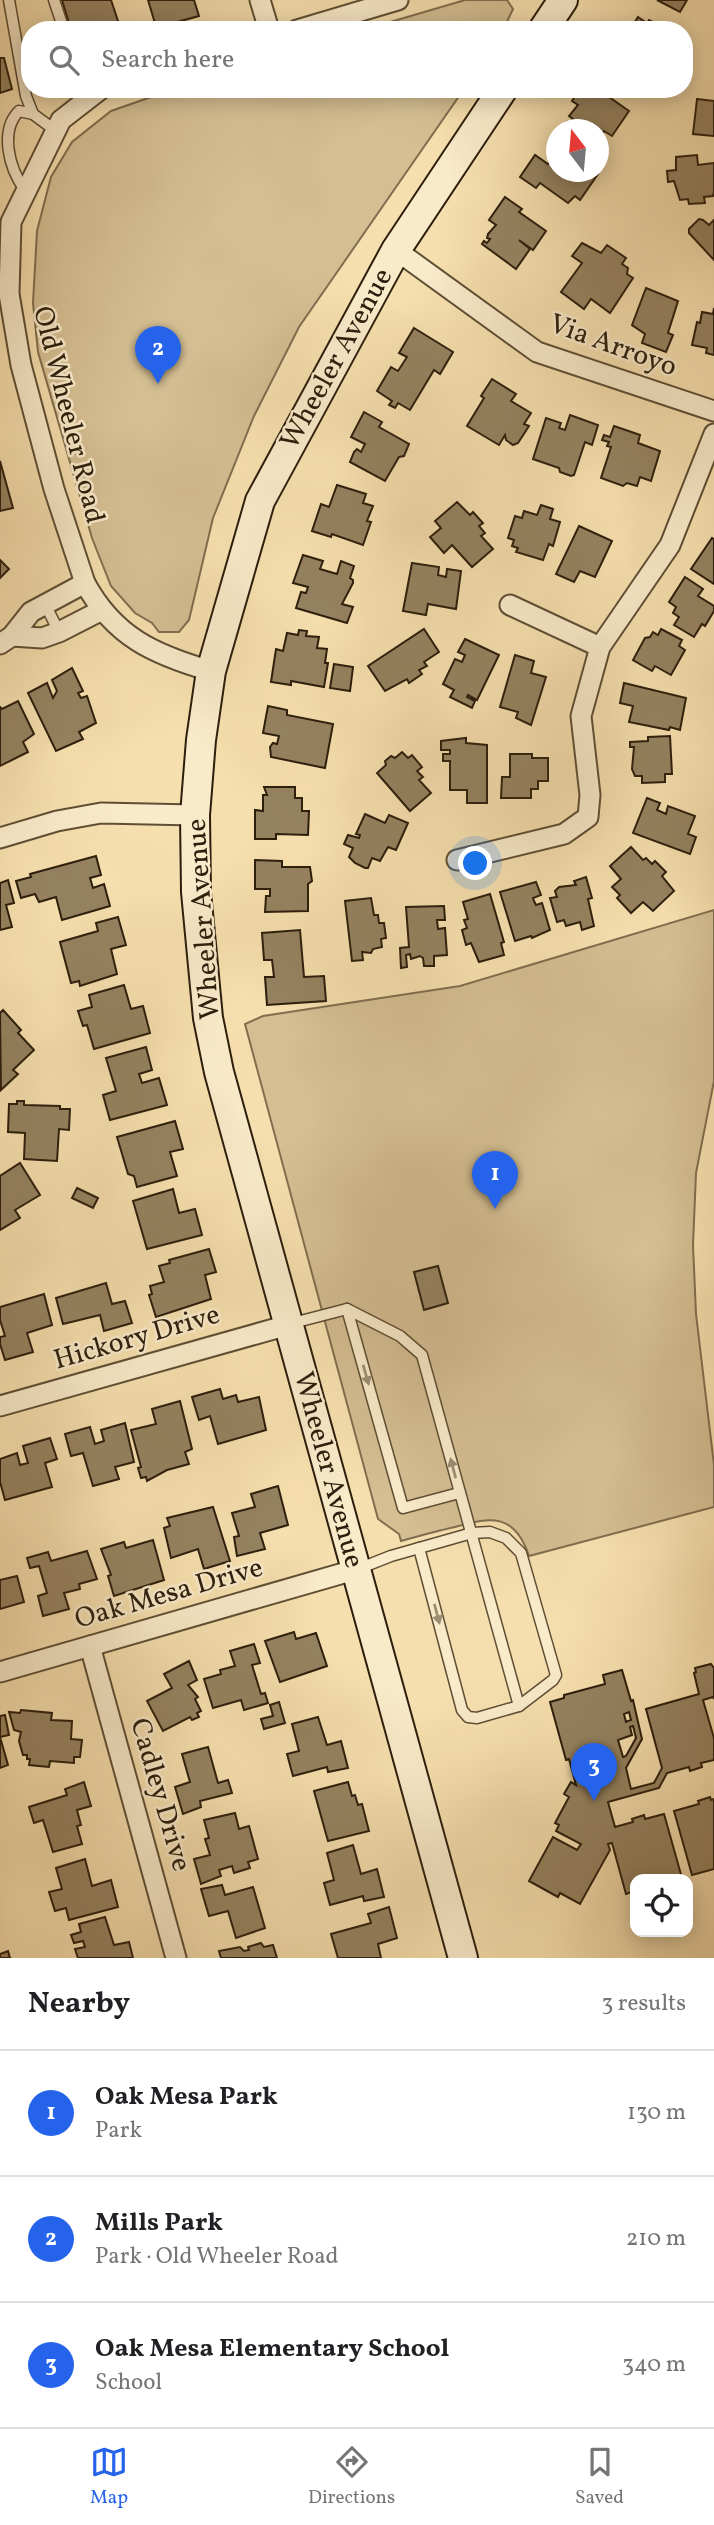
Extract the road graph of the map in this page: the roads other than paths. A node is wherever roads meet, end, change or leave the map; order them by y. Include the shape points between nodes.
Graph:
1 (9, 0) edge
2 (54, 0) edge
3 (260, 0) edge
4 (398, 0) edge
5 (563, 0) edge
6 (61, 21) edge
7 (266, 21) edge
8 (327, 21) edge
9 (549, 21) edge
10 (21, 68) edge
11 (27, 98) edge
12 (85, 98) edge
13 (497, 98) edge
14 (33, 114) junction
15 (56, 131) junction
16 (25, 190) junction
17 (396, 250) junction
18 (714, 411) edge
19 (714, 434) edge
20 (85, 583) junction
21 (45, 604) junction
22 (510, 605) dead end
23 (102, 610) junction
24 (59, 632) junction
25 (6, 640) edge
26 (600, 647) junction
27 (211, 671) junction
28 (195, 815) junction
29 (0, 838) edge
30 (457, 860) dead end
31 (347, 1309) junction
32 (288, 1325) junction
33 (0, 1406) edge
34 (459, 1493) junction
35 (472, 1533) junction
36 (419, 1548) junction
37 (354, 1570) junction
38 (90, 1646) junction
39 (0, 1672) edge
40 (519, 1706) junction
41 (176, 1958) edge
42 (463, 1958) edge

1 - 10 lane
2 - 6 lane
3 - 7 street
4 - 8 street
5 - 9 main road
11 - 14 lane
12 - 15 street, Old Wheeler Road
13 - 17 main road, Wheeler Avenue
14 - 15 lane
14 - 16 lane via 19,111 9,116 0,139 8,166
15 - 16 street, Old Wheeler Road
16 - 20 street, Old Wheeler Road via 11,222 9,294 21,365
17 - 18 street, Via Arroyo via 537,352
17 - 27 main road, Wheeler Avenue via 260,501
19 - 26 street via 670,545
20 - 21 street
20 - 23 street, Old Wheeler Road
21 - 24 lane
21 - 25 street via 31,612
22 - 26 street
23 - 24 street
23 - 27 street, Old Wheeler Road via 128,635 168,658
24 - 25 street
26 - 30 street via 581,716 590,795 588,817 564,834
27 - 28 main road, Wheeler Avenue
28 - 29 street via 101,813
28 - 32 main road, Wheeler Avenue via 198,931 208,1018
31 - 32 lane
34 -> 31 lane via 422,1355 400,1336
31 -> 34 lane via 403,1508
32 - 33 street, Hickory Drive
32 - 37 main road, Wheeler Avenue
34 - 35 lane
35 - 36 lane
35 - 40 lane
35 - 40 lane via 490,1532 506,1538 521,1553 556,1675
36 - 37 lane
36 -> 40 lane via 462,1710 477,1718
37 - 38 street, Oak Mesa Drive
37 - 42 main road, Wheeler Avenue
38 - 39 street, Oak Mesa Drive
38 - 41 street, Cadley Drive

